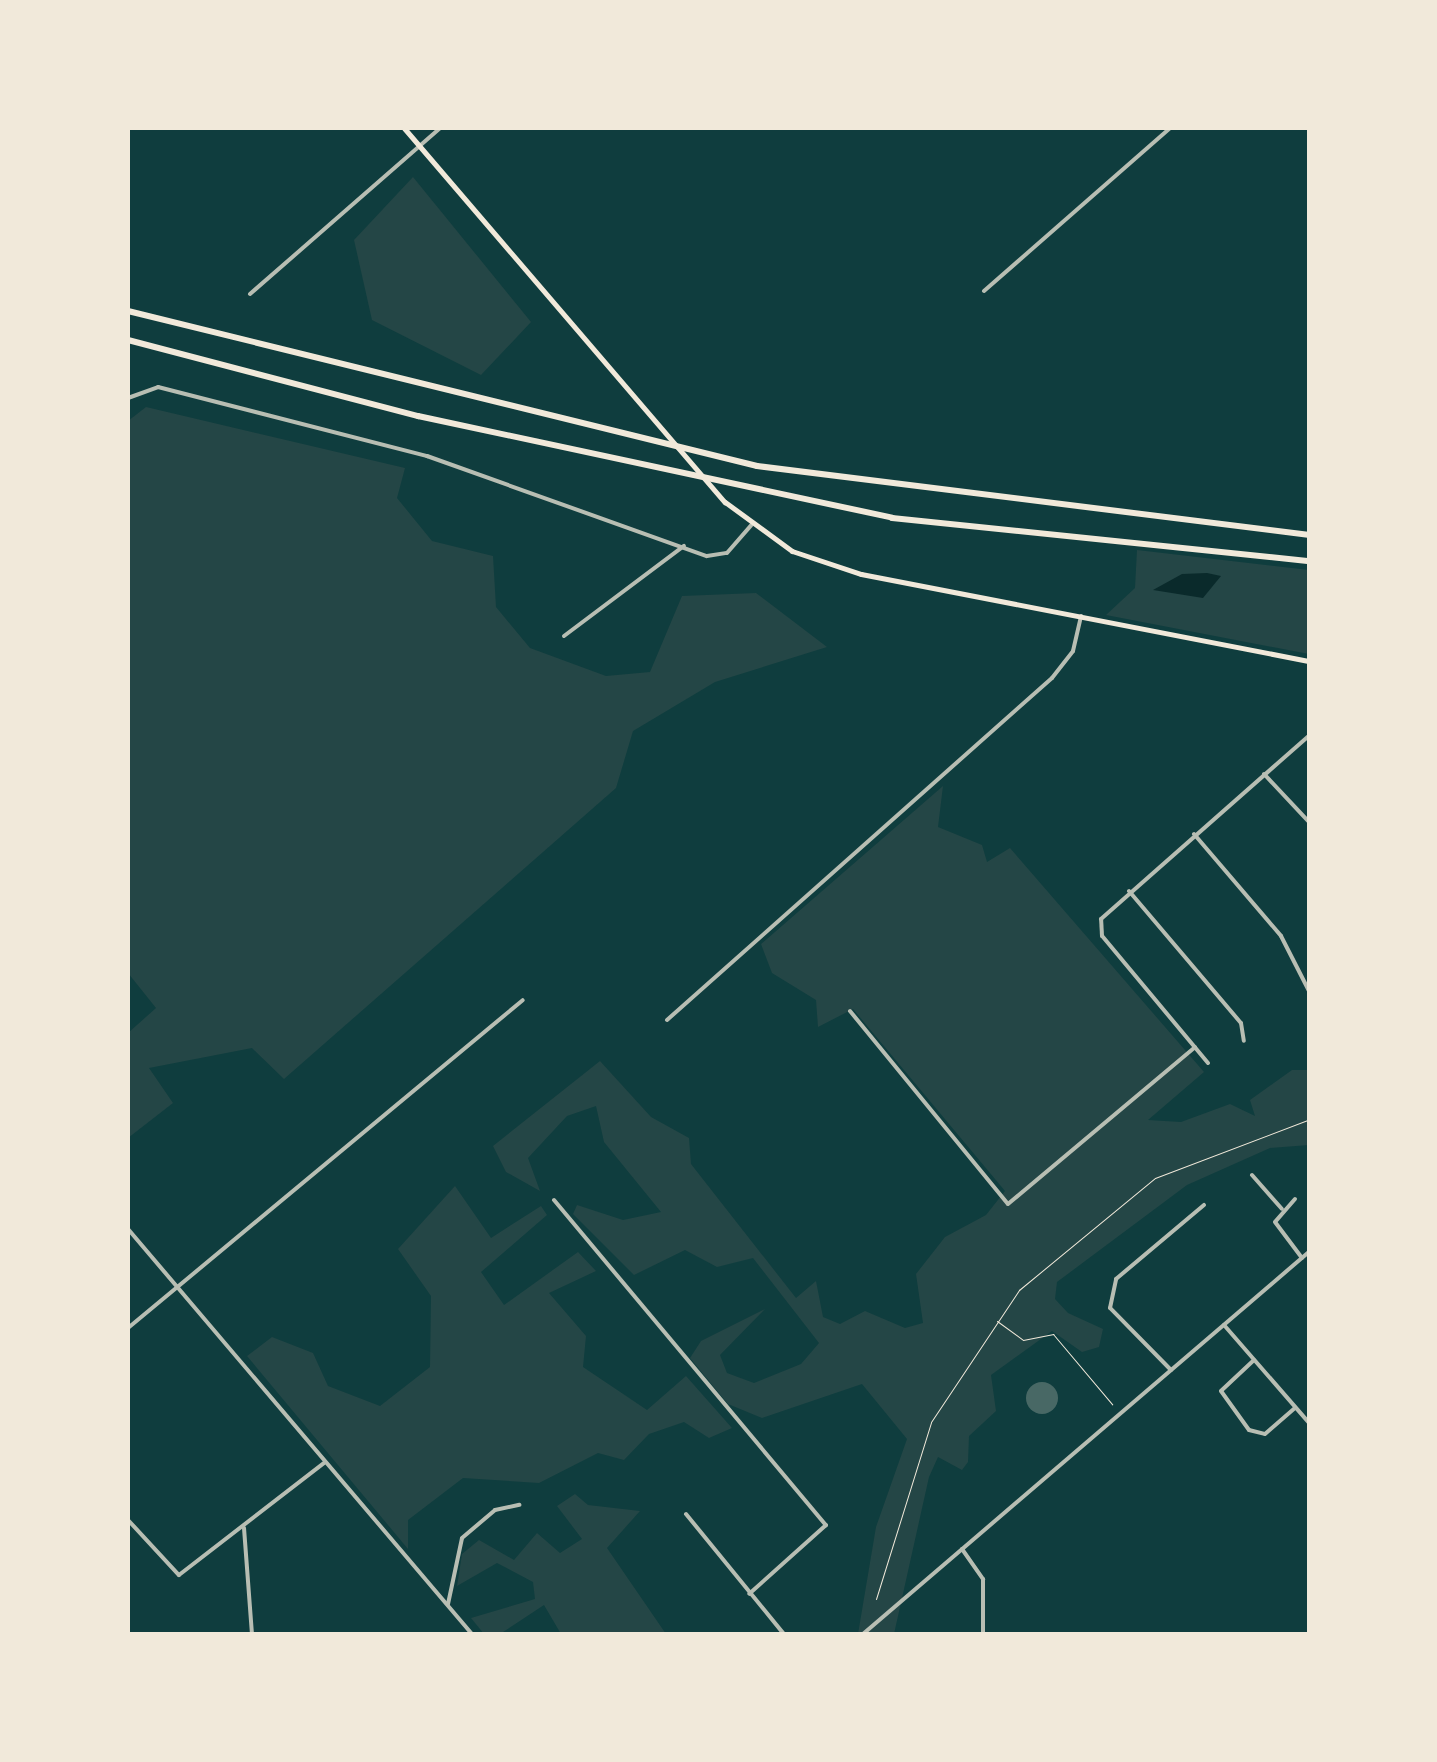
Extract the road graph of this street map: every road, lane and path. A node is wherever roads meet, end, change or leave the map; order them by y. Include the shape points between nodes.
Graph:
1 (404, 128) edge
2 (440, 128) edge
3 (1170, 128) edge
4 (419, 146) junction
5 (984, 292) dead end
6 (250, 294) dead end
7 (128, 311) edge
8 (128, 340) edge
9 (128, 398) edge
10 (751, 525) junction
11 (1310, 534) edge
12 (684, 546) junction
13 (1310, 561) edge
14 (1080, 616) junction
15 (564, 636) dead end
16 (1310, 660) edge
17 (1310, 735) edge
18 (1264, 774) junction
19 (1310, 823) edge
20 (1194, 834) junction
21 (1130, 891) junction
22 (1310, 993) edge
23 (523, 1000) dead end
24 (850, 1012) dead end
25 (667, 1020) dead end
26 (1244, 1041) dead end
27 (1195, 1047) junction
28 (1208, 1063) dead end
29 (1310, 1119) edge
30 (1252, 1175) dead end
31 (1294, 1199) dead end
32 (554, 1200) dead end
33 (1204, 1205) dead end
34 (1282, 1209) junction
35 (128, 1230) edge
36 (1310, 1251) edge
37 (1302, 1258) junction
38 (178, 1285) junction
39 (995, 1319) junction
40 (1224, 1325) junction
41 (128, 1328) edge
42 (1254, 1360) junction
43 (1171, 1370) junction
44 (1112, 1404) dead end
45 (1295, 1408) junction
46 (1310, 1424) edge
47 (325, 1462) junction
48 (1310, 1480) edge
49 (519, 1506) dead end
50 (1310, 1506) edge
51 (686, 1514) dead end
52 (128, 1520) edge
53 (244, 1528) junction
54 (962, 1549) junction
55 (749, 1594) junction
56 (876, 1599) dead end
57 (448, 1604) junction
58 (252, 1634) edge
59 (472, 1634) edge
60 (784, 1634) edge
61 (862, 1634) edge
62 (983, 1634) edge

1 - 4 main road
2 - 4 street
3 - 5 street
4 - 6 street
4 - 10 main road
7 - 11 highway via 708,455
8 - 13 highway via 674,475 892,518
9 - 12 street via 141,387 490,474
10 - 12 street via 721,556
10 - 14 main road via 833,568
12 - 15 street
14 - 16 main road
14 - 25 street via 1073,651 1052,678
17 - 18 street
18 - 19 street
18 - 20 street
20 - 21 street
20 - 22 street via 1281,936
21 - 26 street via 1241,1023
21 - 27 street via 1100,920 1102,936
23 - 38 street via 193,1282
24 - 27 street via 1008,1204
27 - 28 street
29 - 39 path via 1155,1178 1083,1231
30 - 34 street
31 - 34 street
32 - 55 street via 826,1526
33 - 43 street via 1116,1280 1110,1308
34 - 37 street via 1275,1222
35 - 38 street
36 - 37 street
37 - 40 street
38 - 41 street
38 - 47 street
39 - 44 path via 1023,1340 1053,1334
39 - 56 path via 912,1467
40 - 42 street
40 - 43 street
42 - 45 street
42 - 45 street via 1221,1391 1258,1434
43 - 54 street
45 - 46 street
47 - 53 street
47 - 57 street
48 - 50 street via 1304,1491
49 - 57 street via 495,1510 462,1538
51 - 55 street
52 - 53 street via 180,1575
53 - 58 street
54 - 61 street
54 - 62 street via 983,1579
55 - 60 street
57 - 59 street

